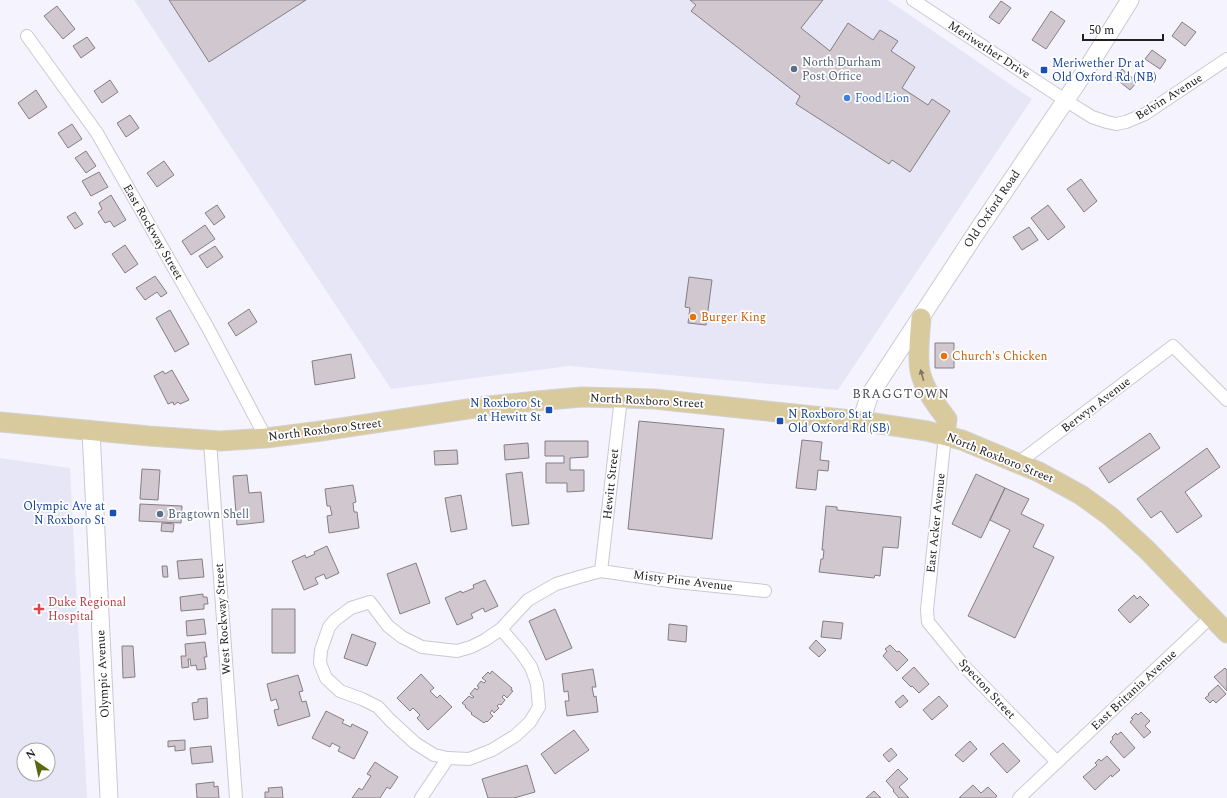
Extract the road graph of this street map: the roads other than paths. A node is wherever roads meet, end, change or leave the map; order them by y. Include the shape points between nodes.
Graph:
1 (913, 0) edge
2 (1130, 0) edge
3 (27, 36) dead end
4 (1227, 59) edge
5 (1065, 100) junction
6 (921, 318) junction
7 (621, 398) junction
8 (1227, 400) edge
9 (861, 421) junction
10 (0, 422) edge
11 (91, 431) junction
12 (945, 435) junction
13 (266, 438) junction
14 (210, 441) junction
15 (1018, 463) junction
16 (601, 571) junction
17 (764, 591) dead end
18 (927, 610) joint
19 (1211, 617) junction
20 (501, 629) junction
21 (1227, 633) edge
22 (448, 758) junction
23 (1057, 762) junction
24 (109, 798) edge
25 (236, 798) edge
26 (421, 798) edge
27 (1020, 798) edge

1 - 5 street, Meriwether Drive
2 - 5 street, Old Oxford Road
3 - 13 street, East Rockway Street via 97,133 208,328
4 - 5 street, Belvin Avenue via 1154,109 1126,122 1116,124 1092,117
5 - 6 street, Old Oxford Road
6 - 9 street, Old Oxford Road via 869,397
12 -> 6 main road via 947,419 930,396 920,372
7 - 9 main road, North Roxboro Street via 654,399
7 - 13 main road, North Roxboro Street via 582,398 488,406
7 - 16 street, Hewitt Street
8 - 15 street, Berwyn Avenue via 1173,346
9 - 12 main road, North Roxboro Street
10 - 11 main road, North Roxboro Street
11 - 14 main road, North Roxboro Street
11 - 24 street, Olympic Avenue
12 - 15 main road, North Roxboro Street
12 - 18 street, East Acker Avenue
13 - 14 main road, North Roxboro Street
14 - 25 street, West Rockway Street
15 - 19 main road, North Roxboro Street via 1081,495 1110,516 1147,550
16 - 17 street, Misty Pine Avenue
16 - 20 street via 556,584 528,600
18 - 23 street, Specton Street via 928,622 964,666
19 - 21 main road, North Roxboro Street
19 - 23 street, East Britania Avenue
20 - 22 street via 531,667 537,684 539,707 530,722 515,736 492,750 469,759
20 - 22 street via 476,645 457,651 422,647 402,637 388,626 370,602 351,608 334,620 329,627 320,650 320,663 326,678 340,691 378,707 415,743 434,755
22 - 26 street
23 - 27 street, East Britania Avenue

